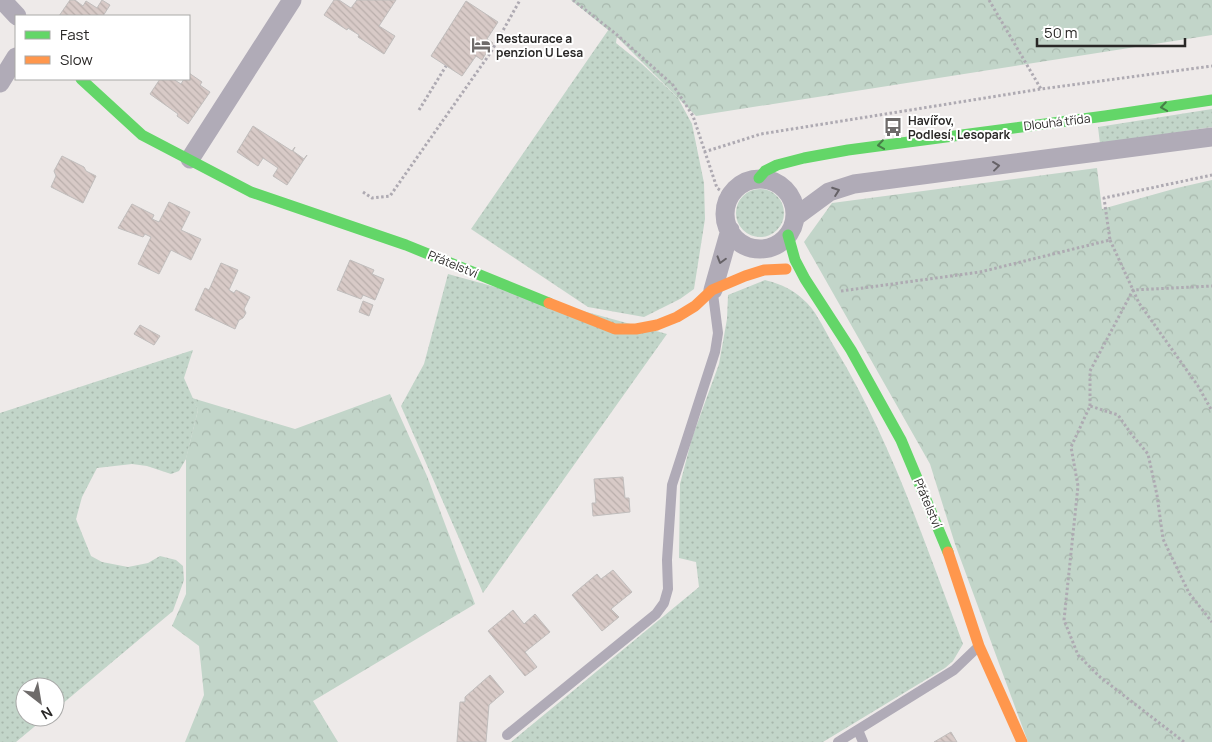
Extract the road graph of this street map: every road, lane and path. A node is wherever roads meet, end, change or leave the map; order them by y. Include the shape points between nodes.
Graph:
1 (2, 0) edge
2 (292, 0) edge
3 (520, 0) edge
4 (573, 0) edge
5 (989, 0) edge
6 (16, 15) edge
7 (15, 59) edge
8 (446, 66) dead end
9 (1212, 66) edge
10 (82, 80) edge
11 (0, 83) edge
12 (1041, 89) junction
13 (1212, 100) edge
14 (419, 110) dead end
15 (1212, 137) edge
16 (704, 152) junction
17 (190, 159) junction
18 (1212, 175) edge
19 (759, 178) junction
20 (363, 192) dead end
21 (730, 196) junction
22 (796, 217) junction
23 (730, 230) junction
24 (788, 235) junction
25 (1110, 240) junction
26 (763, 248) junction
27 (786, 268) junction
28 (737, 279) junction
29 (805, 279) junction
30 (1212, 286) edge
31 (713, 290) junction
32 (1133, 290) junction
33 (840, 291) dead end
34 (1090, 406) junction
35 (1212, 411) edge
36 (1212, 622) edge
37 (979, 646) junction
38 (858, 730) junction
39 (507, 735) dead end
40 (838, 742) edge
41 (863, 742) edge
42 (1022, 742) edge
43 (1184, 742) edge

1 - 6 street
2 - 17 street
3 - 20 path via 490,51 390,196 372,198
4 - 16 path via 673,85 693,116
5 - 12 path
7 - 11 street
8 - 14 path
9 - 12 path
10 - 17 street, Přátelství via 142,136
12 - 16 path via 761,134
13 -> 19 street, Dlouhá třída via 848,150 777,166
22 -> 15 street via 829,192 854,184
16 - 21 path via 717,188
17 - 31 street, Přátelství via 251,192 406,246 615,329 645,328 664,323 696,305
18 - 25 path via 1104,198
19 - 21 street via 737,187
19 - 22 street via 771,180 790,194
21 - 23 street via 725,215
22 - 24 street
23 - 26 street, Přátelství via 740,242
23 -> 31 street
24 - 26 street via 781,242
24 - 29 street, Přátelství
25 - 32 path
25 - 33 path via 980,272
26 - 27 street, Přátelství
26 - 28 street
27 - 28 street, Přátelství via 757,271
27 - 29 street, Přátelství
28 - 31 street, Přátelství
29 - 37 street, Přátelství via 851,350 902,440 948,551
30 - 32 path
31 - 39 lane via 718,333 702,396 672,485 668,589 664,602 656,614
32 - 34 path via 1090,371
32 - 35 path
34 - 36 path via 1118,415 1148,454 1163,539 1189,593
34 - 43 path via 1071,447 1078,486 1064,620 1078,655 1100,678
37 - 38 lane via 954,670
37 - 42 street, Přátelství
38 - 40 lane
38 - 41 lane

